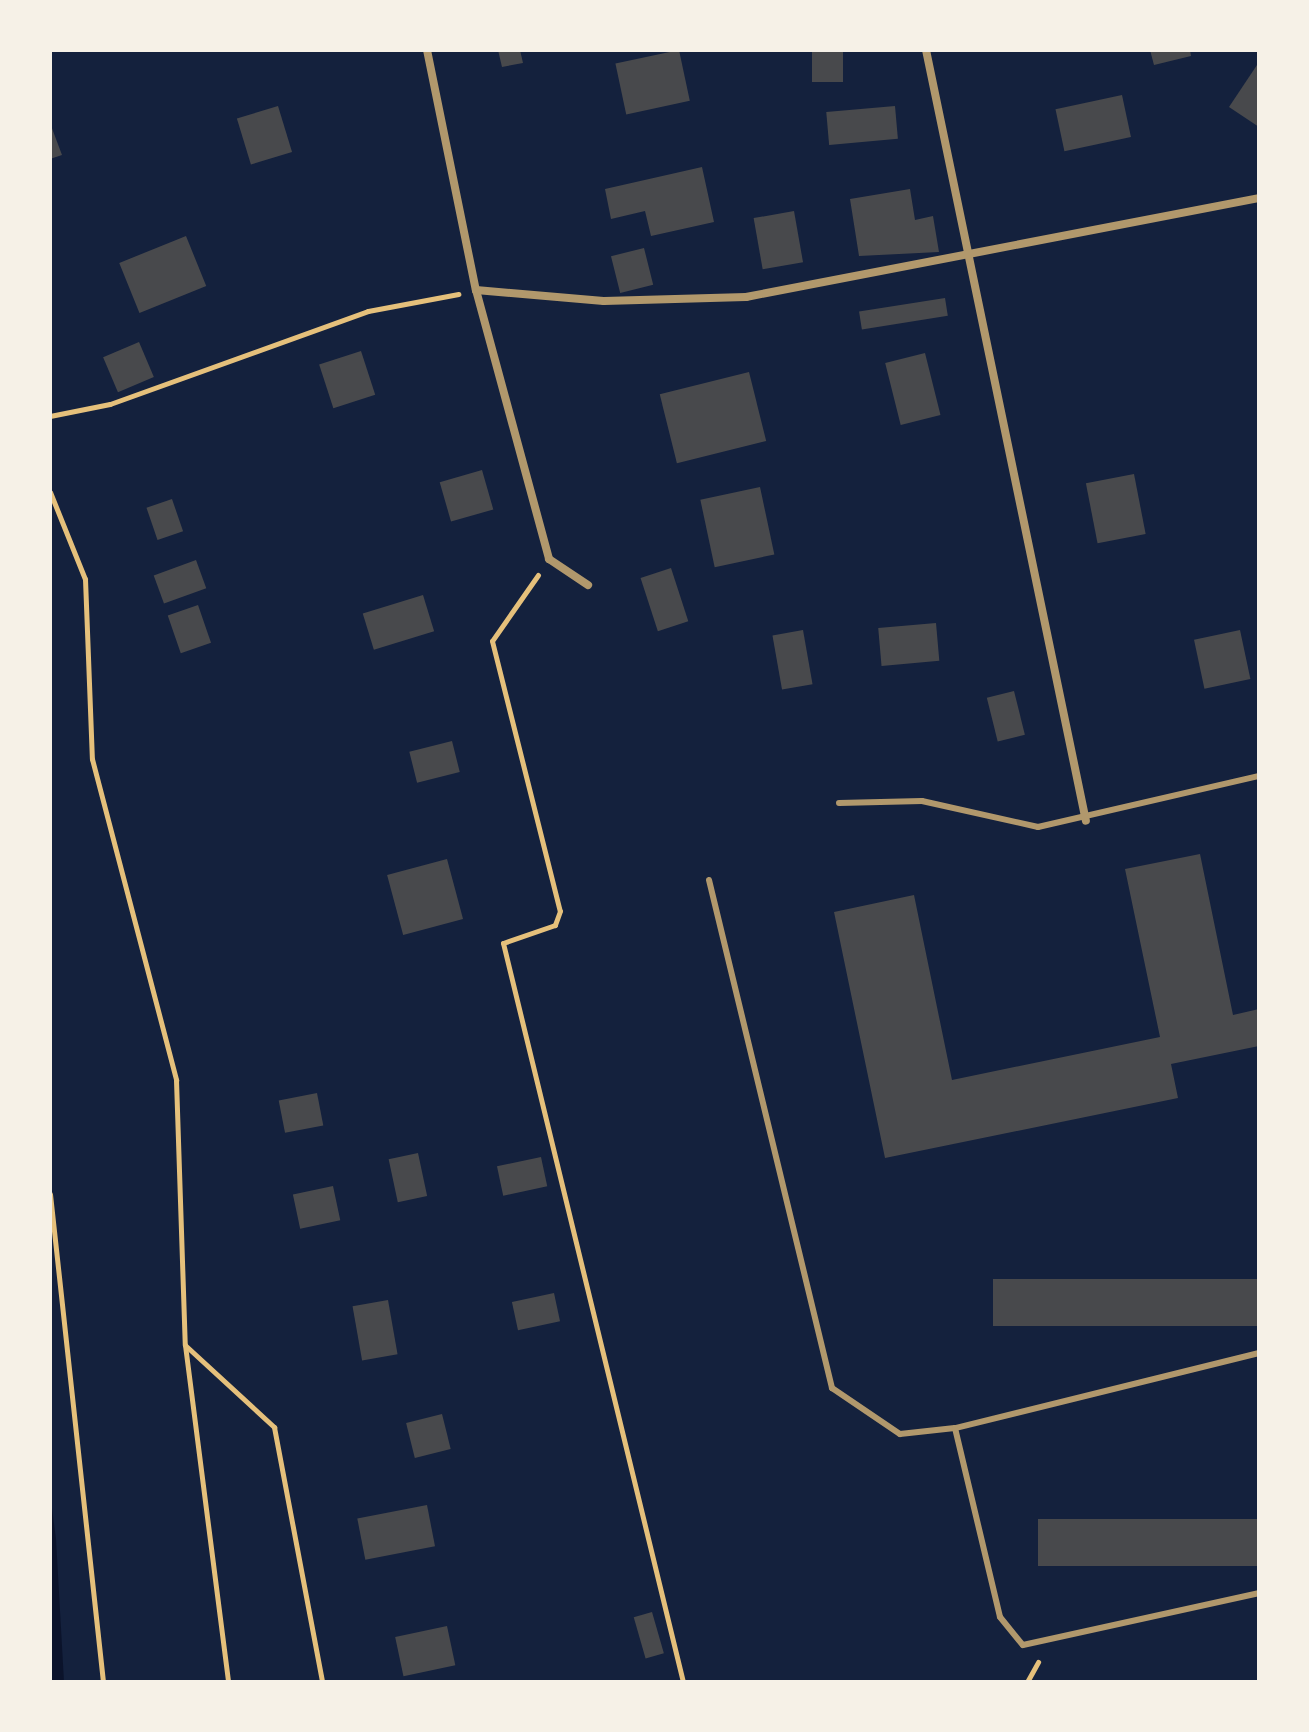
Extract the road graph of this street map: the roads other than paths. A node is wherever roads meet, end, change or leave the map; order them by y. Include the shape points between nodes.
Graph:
1 (427, 50) edge
2 (926, 50) edge
3 (1259, 198) edge
4 (970, 255) junction
5 (476, 290) junction
6 (588, 585) dead end
7 (1259, 776) edge
8 (839, 803) dead end
9 (1086, 821) junction
10 (709, 880) dead end
11 (1259, 1353) edge
12 (955, 1428) junction
13 (1259, 1593) edge

1 - 5 street
2 - 4 street
3 - 4 street
4 - 5 street via 746,297 604,301
4 - 9 street
5 - 6 street via 549,559
7 - 9 lane
8 - 9 lane via 922,801 1038,827
10 - 12 lane via 832,1388 900,1434
11 - 12 lane
12 - 13 lane via 1000,1617 1023,1645

